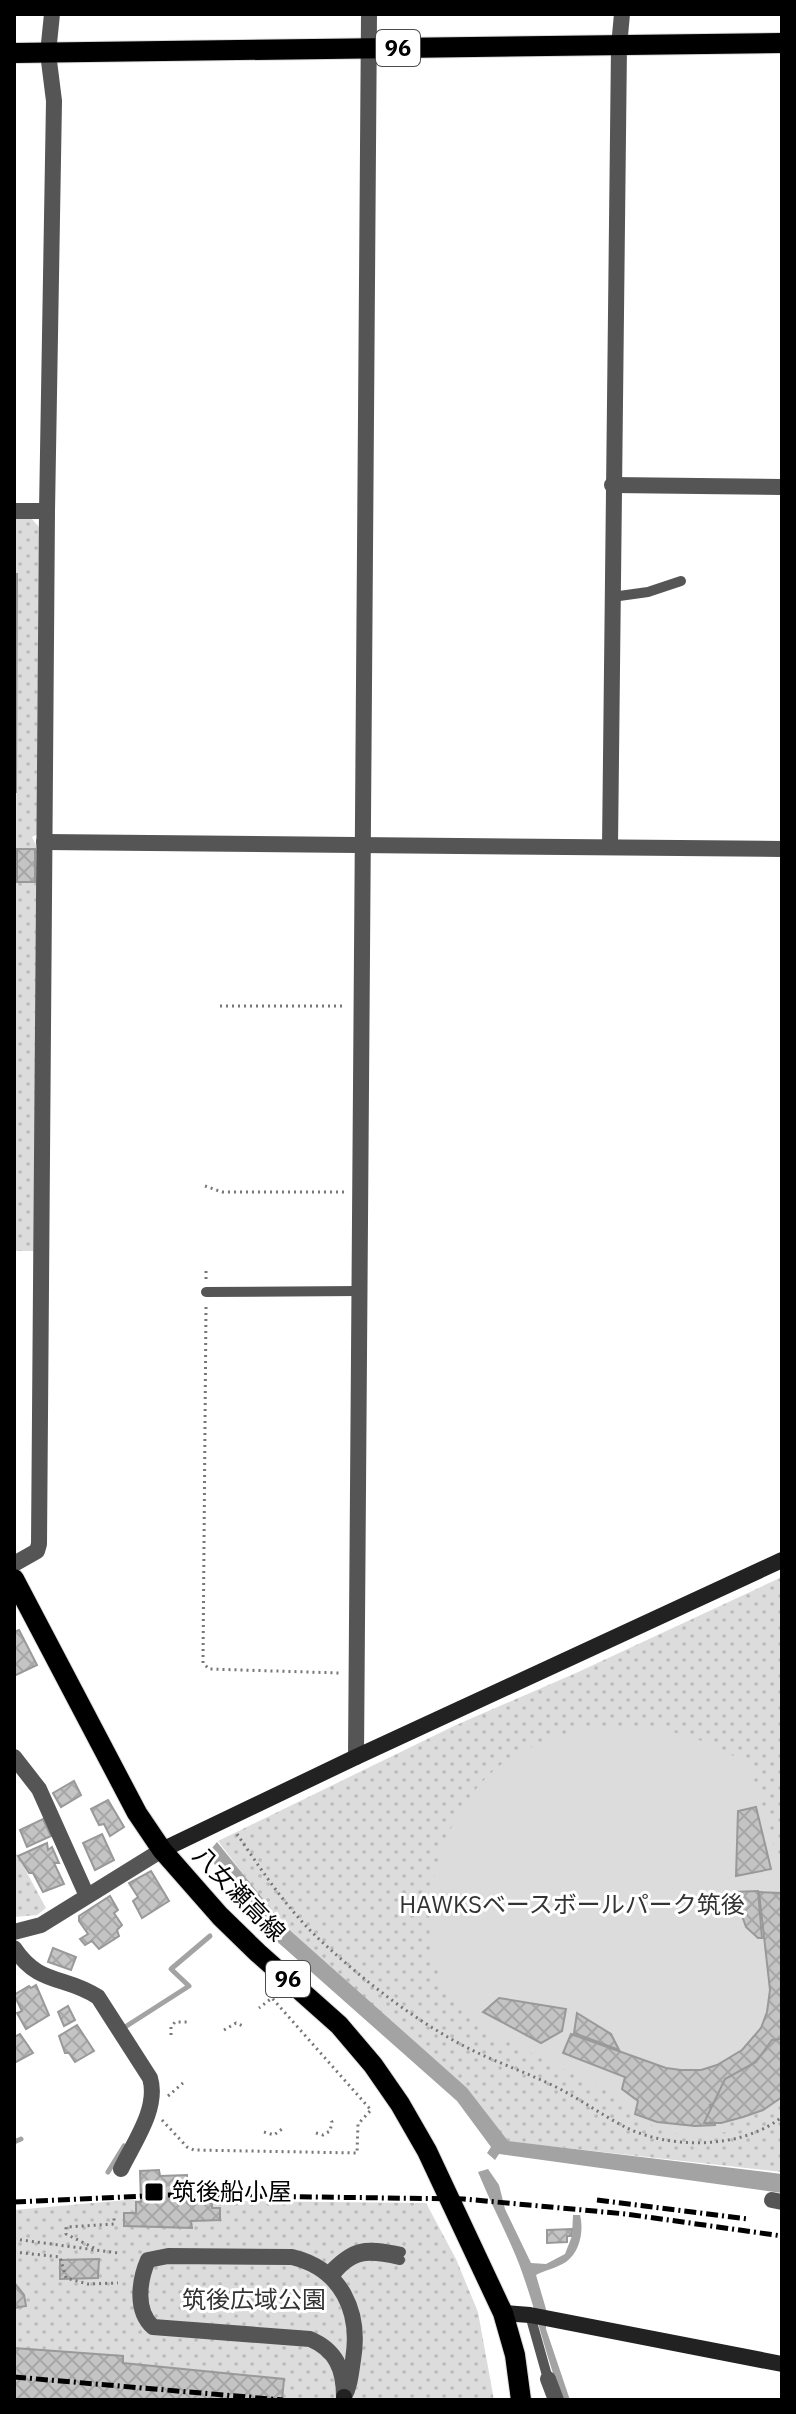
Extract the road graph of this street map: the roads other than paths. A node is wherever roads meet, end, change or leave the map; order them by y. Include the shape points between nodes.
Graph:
1 (52, 14) edge
2 (369, 14) edge
3 (622, 14) edge
4 (782, 43) edge
5 (619, 46) junction
6 (369, 48) junction
7 (14, 53) edge
8 (48, 53) junction
9 (612, 485) junction
10 (782, 487) edge
11 (14, 511) edge
12 (47, 511) junction
13 (681, 581) dead end
14 (612, 597) junction
15 (44, 842) junction
16 (362, 846) junction
17 (610, 847) junction
18 (782, 849) edge
19 (359, 1291) junction
20 (206, 1292) road end
21 (782, 1560) edge
22 (14, 1564) edge
23 (14, 1579) edge
24 (14, 1757) edge
25 (356, 1757) junction
26 (162, 1850) junction
27 (87, 1896) junction
28 (14, 1932) edge
29 (14, 1948) edge
30 (121, 2169) dead end
31 (400, 2256) dead end
32 (329, 2276) junction
33 (503, 2313) junction
34 (530, 2315) junction
35 (782, 2364) edge
36 (548, 2379) joint
37 (344, 2399) edge
38 (521, 2400) edge
39 (556, 2400) edge

1 - 8 street
2 - 6 street
3 - 5 street
4 - 5 main road, 96
5 - 6 main road, 96
5 - 9 street
6 - 8 main road, 96
6 - 16 street
7 - 8 main road, 96
8 - 12 street via 54,101
9 - 10 street
9 - 14 street
11 - 12 street
12 - 15 street
13 - 14 lane
14 - 17 street
15 - 16 street
15 - 22 street via 39,1544 37,1551
16 - 17 street
16 - 19 street
17 - 18 street
19 - 20 lane
19 - 25 street
21 - 25 street
23 - 26 main road, 八女瀬高線 / 96 via 137,1813
24 - 27 street via 39,1789
25 - 26 street
26 - 27 street
26 - 33 main road, 八女瀬高線 / 96 via 229,1925 339,2025 373,2065 427,2151
27 - 28 street via 41,1925
29 - 30 street via 37,1973 98,1997 150,2078 151,2105
31 - 32 lane via 371,2246 360,2248 346,2252
32 - 37 street via 353,2314 355,2351
32 - 37 street via 312,2261 292,2257 168,2256 148,2260 141,2277 142,2309 153,2327 310,2339 327,2346 337,2362
33 - 34 street
33 - 38 main road, 八女瀬高線 / 96
34 - 35 street
34 - 36 lane
36 - 39 street

